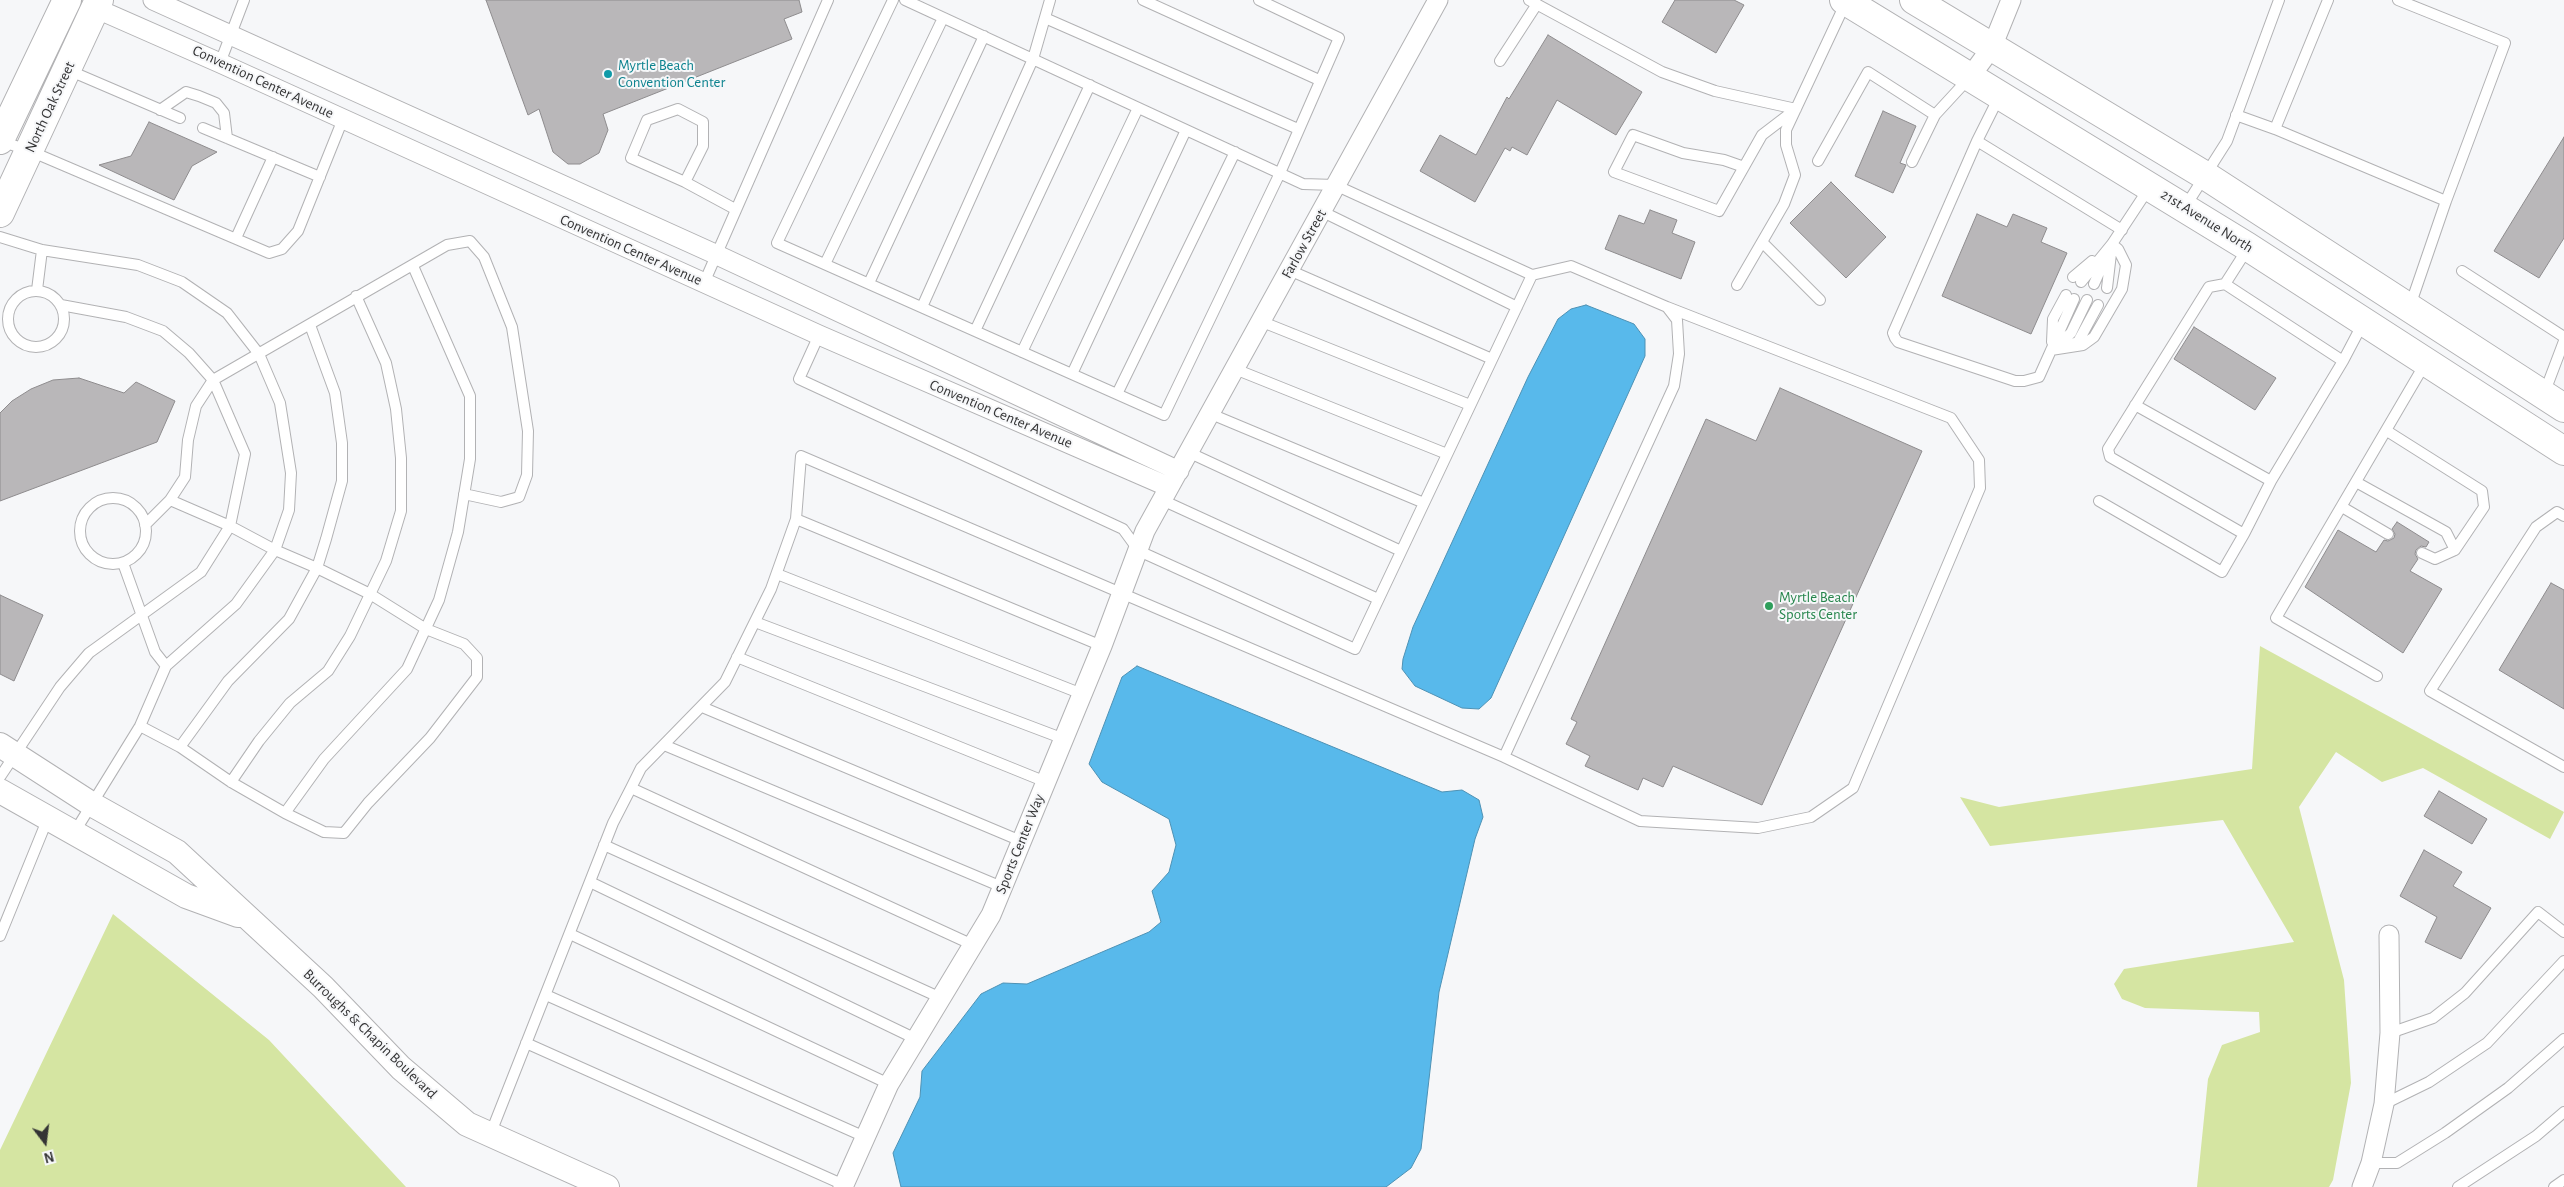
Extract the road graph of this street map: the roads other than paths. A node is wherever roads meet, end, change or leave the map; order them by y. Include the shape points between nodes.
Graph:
1 (67, 0) edge
2 (153, 0) edge
3 (244, 0) edge
4 (828, 0) edge
5 (893, 0) edge
6 (905, 0) edge
7 (1050, 0) edge
8 (1143, 0) edge
9 (1259, 0) edge
10 (1438, 0) edge
11 (1846, 0) edge
12 (1914, 0) edge
13 (2010, 0) edge
14 (2279, 0) edge
15 (2328, 0) edge
16 (2398, 0) edge
17 (1533, 2) edge
18 (97, 4) edge
19 (943, 18) junction
20 (1045, 18) junction
21 (984, 36) junction
22 (230, 37) junction
23 (1992, 47) junction
24 (1033, 59) junction
25 (1500, 61) dead end
26 (220, 62) junction
27 (67, 69) junction
28 (1970, 77) junction
29 (1319, 80) junction
30 (1090, 85) junction
31 (2000, 94) junction
32 (1138, 108) junction
33 (1796, 109) junction
34 (160, 110) junction
35 (1935, 114) junction
36 (2236, 115) junction
37 (180, 118) dead end
38 (343, 119) junction
39 (203, 128) dead end
40 (1298, 129) junction
41 (2275, 129) junction
42 (1186, 130) junction
43 (226, 138) junction
44 (0, 140) edge
45 (1977, 141) junction
46 (30, 150) junction
47 (1235, 152) junction
48 (273, 157) junction
49 (1818, 161) dead end
50 (1912, 162) dead end
51 (1744, 167) junction
52 (1280, 173) junction
53 (2206, 176) junction
54 (320, 177) junction
55 (685, 182) junction
56 (1335, 185) junction
57 (2150, 186) junction
58 (2446, 201) junction
59 (2185, 208) junction
60 (735, 209) junction
61 (1323, 212) junction
62 (0, 213) edge
63 (2122, 230) junction
64 (0, 237) edge
65 (236, 238) junction
66 (1762, 242) junction
67 (2112, 244) junction
68 (2248, 247) junction
69 (42, 250) junction
70 (715, 254) junction
71 (825, 264) junction
72 (413, 266) junction
73 (1289, 270) junction
74 (2462, 271) dead end
75 (1532, 275) junction
76 (2077, 280) dead end
77 (704, 283) junction
78 (869, 283) junction
79 (2094, 284) dead end
80 (2225, 284) junction
81 (1737, 285) dead end
82 (2107, 288) dead end
83 (37, 290) junction
84 (356, 296) junction
85 (2070, 297) dead end
86 (1820, 300) dead end
87 (2087, 300) dead end
88 (61, 304) junction
89 (2098, 305) dead end
90 (1667, 306) junction
91 (922, 307) junction
92 (1517, 307) junction
93 (2409, 307) junction
94 (1260, 321) junction
95 (2364, 321) junction
96 (310, 325) junction
97 (975, 331) junction
98 (819, 335) junction
99 (2564, 337) edge
100 (2564, 341) edge
101 (2051, 350) junction
102 (1022, 352) junction
103 (259, 354) junction
104 (1492, 359) junction
105 (2426, 361) junction
106 (2343, 362) junction
107 (1235, 369) junction
108 (1072, 374) junction
109 (213, 380) junction
110 (1117, 394) junction
111 (2554, 401) edge
112 (2135, 405) junction
113 (1470, 406) junction
114 (1211, 414) junction
115 (2387, 431) junction
116 (2564, 451) edge
117 (1190, 453) junction
118 (1447, 454) junction
119 (1179, 471) junction
120 (2271, 481) junction
121 (2356, 482) junction
122 (1165, 493) junction
123 (464, 494) junction
124 (170, 500) junction
125 (2099, 501) dead end
126 (1424, 503) junction
127 (2342, 507) junction
128 (2564, 516) edge
129 (796, 519) junction
130 (145, 525) junction
131 (230, 526) junction
132 (2244, 534) junction
133 (2388, 534) dead end
134 (276, 550) junction
135 (2455, 550) junction
136 (1138, 551) junction
137 (1401, 551) junction
138 (2422, 553) dead end
139 (123, 562) junction
140 (317, 568) junction
141 (776, 574) junction
142 (1123, 593) junction
143 (370, 594) junction
144 (1378, 599) junction
145 (140, 615) junction
146 (755, 622) junction
147 (426, 629) junction
148 (1102, 646) junction
149 (737, 657) junction
150 (166, 666) junction
151 (2377, 676) dead end
152 (1082, 694) junction
153 (702, 707) junction
154 (140, 726) junction
155 (1064, 739) junction
156 (664, 746) junction
157 (180, 747) junction
158 (8, 750) edge
159 (1504, 758) junction
160 (2564, 767) edge
161 (0, 777) edge
162 (231, 782) junction
163 (1046, 782) junction
164 (631, 788) junction
165 (0, 791) edge
166 (93, 805) junction
167 (285, 813) junction
168 (48, 818) junction
169 (74, 832) junction
170 (1021, 841) junction
171 (604, 845) junction
172 (590, 882) junction
173 (1002, 887) junction
174 (248, 919) junction
175 (2564, 932) edge
176 (570, 934) junction
177 (2389, 935) dead end
178 (0, 936) edge
179 (973, 945) junction
180 (2564, 961) edge
181 (546, 994) junction
182 (941, 998) junction
183 (2390, 1033) junction
184 (916, 1039) junction
185 (2564, 1040) edge
186 (526, 1043) junction
187 (889, 1084) junction
188 (2384, 1104) junction
189 (2564, 1112) edge
190 (490, 1135) junction
191 (866, 1138) junction
192 (2371, 1163) junction
193 (2564, 1180) edge
194 (844, 1186) edge
195 (607, 1187) edge
196 (2362, 1187) edge
197 (2458, 1187) edge
198 (2554, 1187) edge

1 - 44 main road, North Oak Street
2 - 22 street, Convention Center Avenue
3 - 22 lane
4 - 60 lane
5 - 71 lane via 777,243
6 - 19 lane
7 - 20 lane
8 - 29 lane
9 - 29 lane via 1340,38
10 - 56 street, Farlow Street
11 - 28 main road, 21st Avenue North
11 - 33 lane
12 - 23 main road
13 - 23 street
14 - 36 lane
15 - 41 lane
16 - 58 lane via 2505,43
17 - 25 lane
17 - 33 lane via 1662,72 1715,91
18 - 26 street, Convention Center Avenue
18 - 27 main road, North Oak Street
19 - 21 lane
19 - 71 lane
20 - 24 lane
20 - 40 lane
21 - 24 lane
21 - 78 lane
22 - 26 lane
22 - 70 street, Convention Center Avenue
23 - 28 street
23 - 53 main road
24 - 30 lane
24 - 91 lane
26 - 38 street, Convention Center Avenue
27 - 34 lane
27 - 46 main road, North Oak Street
28 - 31 main road, 21st Avenue North
28 - 35 lane
29 - 40 lane
30 - 32 lane
30 - 97 lane
31 - 45 lane
31 - 57 main road, 21st Avenue North
32 - 42 lane
32 - 102 lane
33 - 51 lane via 1762,136
33 - 66 lane via 1786,130 1786,145 1795,175 1784,204
34 - 37 lane
34 - 43 lane via 186,92 200,96 216,103 224,113
35 - 49 lane via 1868,72
35 - 50 lane
36 - 41 lane
36 - 53 lane via 2227,141
38 - 54 lane
38 - 77 street, Convention Center Avenue
39 - 43 lane
40 - 52 lane
41 - 58 lane
42 - 47 lane
42 - 108 lane
43 - 48 lane
44 - 46 lane
45 - 63 lane
45 - 101 lane via 1893,333 1894,338 2015,381 2039,377
46 - 62 main road, North Oak Street
46 - 65 lane
47 - 52 lane
47 - 110 lane
48 - 54 lane
48 - 65 lane
51 - 51 lane via 1719,211 1614,172 1633,135 1684,153
52 - 56 lane via 1303,184
52 - 110 lane via 1164,415
53 - 59 lane
53 - 93 main road
54 - 65 lane via 298,231 282,250 270,253
55 - 55 lane via 703,146 703,122 678,109 647,120 630,158
55 - 60 lane
56 - 61 street, Farlow Street
56 - 75 lane
57 - 59 main road, 21st Avenue North
57 - 63 lane
58 - 93 lane
59 - 68 main road, 21st Avenue North
60 - 70 lane
61 - 73 street, Farlow Street
61 - 92 lane
63 - 67 lane
64 - 69 lane
66 - 81 lane
66 - 86 lane
67 - 76 lane
67 - 79 lane
67 - 82 lane
67 - 101 lane via 2126,265 2122,289 2094,337 2083,345
68 - 80 lane
68 - 95 main road, 21st Avenue North
69 - 83 lane
69 - 103 lane via 138,265 182,282 227,314
70 - 77 lane
70 - 119 street, Convention Center Avenue
71 - 78 lane
72 - 84 lane
72 - 123 lane via 470,396 470,459
72 - 123 lane via 447,245 470,241 484,257 512,327 528,431 527,475 519,497 501,502
73 - 94 street, Farlow Street
73 - 104 lane
74 - 99 lane
75 - 90 lane via 1571,266
75 - 92 lane
77 - 98 street, Convention Center Avenue
78 - 91 lane
80 - 106 lane
80 - 112 lane via 2209,287
83 - 88 lane via 46,292
83 - 88 lane via 19,295 8,310 9,328 21,343 39,347 55,339 64,323
84 - 96 lane
84 - 143 lane via 386,363 396,408 401,458 401,511 386,561
85 - 101 lane
87 - 101 lane via 2071,334
88 - 109 lane via 126,317 163,330
89 - 101 lane via 2078,342
90 - 159 lane via 1677,320 1679,354 1674,386
90 - 159 lane via 1951,418 1979,460 1980,488 1853,788 1811,817 1758,828 1640,820
91 - 97 lane
92 - 104 lane
93 - 111 main road
94 - 107 street, Farlow Street
94 - 113 lane
95 - 105 main road, 21st Avenue North
95 - 106 lane
96 - 103 lane
96 - 140 lane via 336,394 342,443 342,481
97 - 102 lane
98 - 122 street, Convention Center Avenue
98 - 136 lane via 799,379 1123,529
100 - 111 lane
102 - 108 lane
103 - 109 lane
103 - 134 lane via 280,403 291,473 289,510
104 - 113 lane
105 - 115 lane
105 - 116 main road, 21st Avenue North
106 - 120 lane
107 - 114 street, Farlow Street
107 - 118 lane
108 - 110 lane
109 - 124 lane via 196,406 188,440 186,477
109 - 131 lane via 245,454
112 - 120 lane
112 - 132 lane via 2108,449 2110,456
113 - 118 lane
114 - 117 street, Farlow Street
114 - 126 lane
115 - 121 lane
115 - 135 lane via 2482,490 2484,507
117 - 119 street, Farlow Street
117 - 137 lane
118 - 126 lane
119 - 122 street, Farlow Street
120 - 132 lane
121 - 127 lane
121 - 135 lane via 2446,532
122 - 136 street, Sports Center Way
122 - 144 lane
123 - 147 lane via 458,532 440,600
124 - 130 lane
124 - 131 lane
125 - 132 lane via 2222,572
126 - 137 lane
127 - 133 lane
127 - 151 lane via 2276,618
128 - 160 lane via 2557,512 2536,527 2430,691
129 - 141 lane
129 - 142 lane via 800,456
129 - 148 lane
130 - 139 lane via 145,535 138,552
130 - 139 lane via 134,506 113,498 91,506 84,515 80,537 84,547 100,562
131 - 134 lane
131 - 145 lane via 201,572
134 - 140 lane
134 - 150 lane via 236,604
135 - 138 lane via 2435,559
136 - 142 street, Sports Center Way
136 - 144 lane via 1355,649
137 - 144 lane
139 - 145 lane
140 - 143 lane
140 - 157 lane via 289,619 228,681
141 - 146 lane
141 - 152 lane
142 - 148 street, Sports Center Way
142 - 159 lane
143 - 147 lane
143 - 162 lane via 350,636 328,671 290,703 259,740
145 - 150 lane via 155,652
145 - 158 lane via 89,653
146 - 149 lane
146 - 155 lane
147 - 167 lane via 407,669 324,759
147 - 167 lane via 464,644 477,658 477,677 459,701 344,834 324,832
148 - 152 street, Sports Center Way
149 - 153 lane via 725,682
149 - 163 lane
150 - 154 lane
152 - 155 street, Sports Center Way
153 - 156 lane
153 - 170 lane
154 - 157 lane
154 - 166 lane
155 - 163 street, Sports Center Way
156 - 164 lane via 641,768
156 - 173 lane
157 - 162 lane
158 - 161 lane
158 - 166 street, Burroughs & Chapin Boulevard
162 - 167 lane
163 - 170 street, Sports Center Way
164 - 171 lane
164 - 179 lane
165 - 168 street, Burroughs & Chapin Boulevard
166 - 169 lane
166 - 174 street, Burroughs & Chapin Boulevard via 177,852
168 - 169 street, Burroughs & Chapin Boulevard
168 - 178 lane
169 - 174 street, Burroughs & Chapin Boulevard via 186,896
170 - 173 street, Sports Center Way
171 - 172 lane
171 - 182 lane
172 - 176 lane
172 - 184 lane
173 - 179 street, Sports Center Way via 991,915
174 - 190 street, Burroughs & Chapin Boulevard via 323,987 401,1068 467,1124
175 - 183 lane via 2538,912 2465,993 2433,1018
176 - 181 lane
176 - 187 lane
177 - 183 street
179 - 182 street, Sports Center Way
180 - 188 lane via 2487,1043 2429,1082
181 - 186 lane
181 - 191 lane
182 - 184 street, Sports Center Way
183 - 188 street
184 - 187 street, Sports Center Way
185 - 192 lane via 2508,1088 2445,1133 2397,1163
186 - 190 lane
186 - 194 lane
187 - 191 street, Sports Center Way
188 - 192 street
189 - 197 lane via 2536,1136
190 - 195 street, Burroughs & Chapin Boulevard
191 - 194 street, Sports Center Way
192 - 196 street
193 - 198 lane

